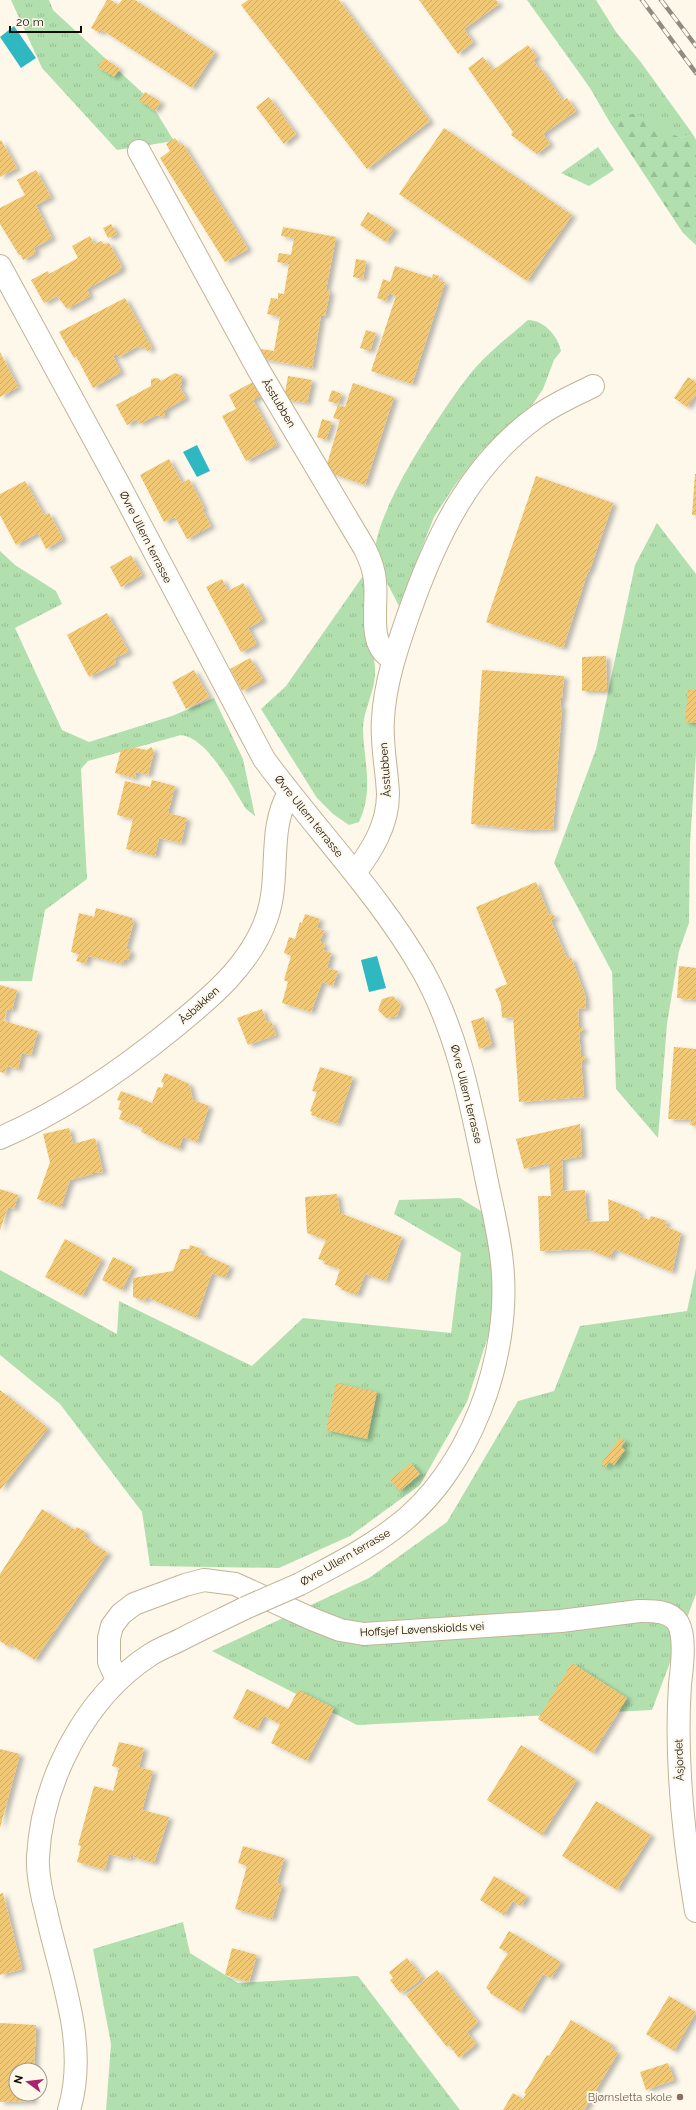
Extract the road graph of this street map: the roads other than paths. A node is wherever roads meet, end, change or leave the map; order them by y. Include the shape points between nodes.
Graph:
1 (139, 151) dead end
2 (0, 266) edge
3 (593, 386) dead end
4 (393, 659) junction
5 (289, 793) junction
6 (354, 873) junction
7 (0, 1138) edge
8 (667, 1614) joint
9 (117, 1680) junction
10 (696, 1911) edge
11 (69, 2110) edge

1 - 4 street, Åsstubben via 258,369 365,549 374,572 377,638 384,653
2 - 5 street, Øvre Ullern terrasse via 117,480 244,723 264,759
3 - 4 street, Åsstubben via 535,418 510,438 474,480 438,537
4 - 6 street, Åsstubben via 382,720 388,795 386,810 374,847
5 - 6 street, Øvre Ullern terrasse
5 - 7 street, Åsbakken via 277,822 275,875 267,916 259,936 234,972 144,1052 48,1115
6 - 9 street, Øvre Ullern terrasse, bridge via 402,936 423,972 440,1005 460,1060 470,1098 502,1263 502,1323 492,1374 473,1427 443,1479 394,1528 300,1584 151,1654
8 - 9 street, Hoffsjef Løvenskiolds vei via 639,1611 561,1621 364,1634 340,1630 235,1584 212,1579 185,1585 134,1604 122,1614 112,1626 109,1638 109,1662
8 - 10 street, Åsjordet via 678,1624 682,1641 678,1742 681,1804
9 - 11 street via 65,1754 50,1794 38,1858 45,1910 68,1990 76,2052 74,2095

